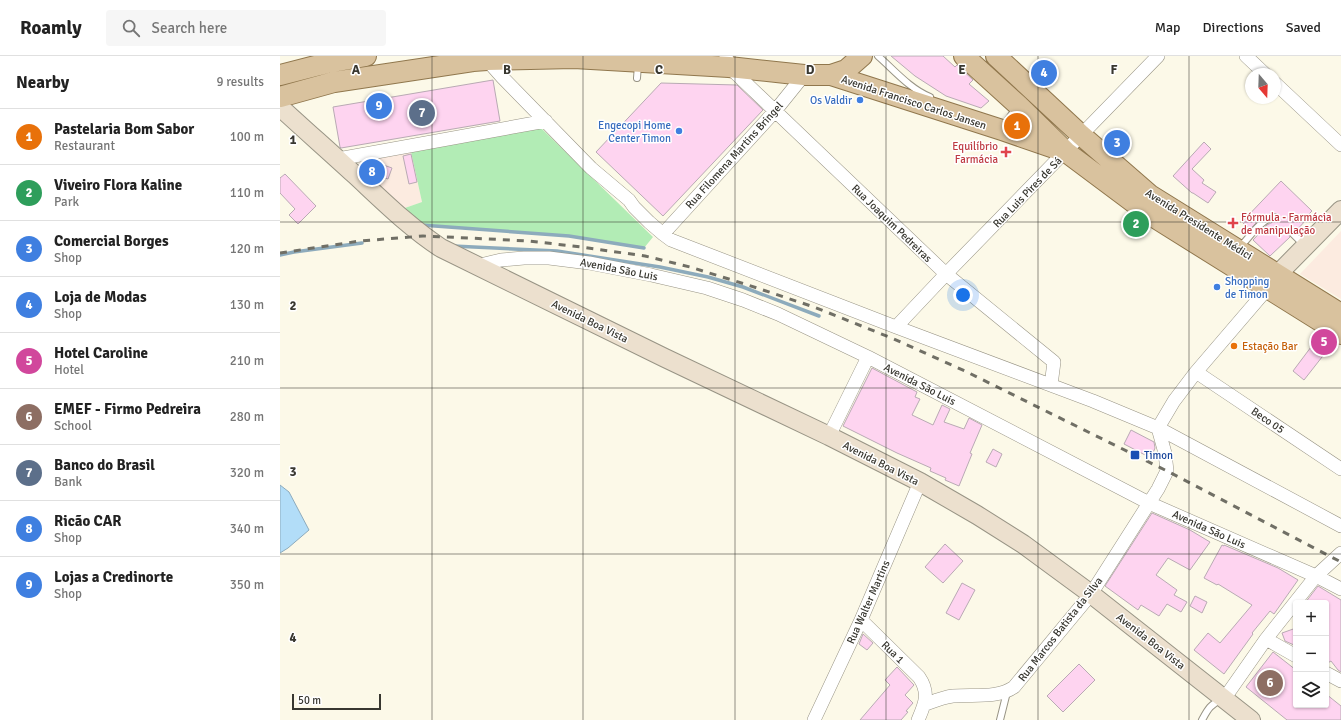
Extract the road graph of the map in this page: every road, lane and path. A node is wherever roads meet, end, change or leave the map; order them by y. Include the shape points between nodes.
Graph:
1 (366, 56) edge
2 (862, 56) edge
3 (878, 56) edge
4 (964, 56) edge
5 (996, 56) edge
6 (1158, 56) edge
7 (1246, 56) edge
8 (487, 60) junction
9 (728, 62) edge
10 (1259, 68) edge
11 (280, 75) edge
12 (831, 75) junction
13 (804, 76) junction
14 (1281, 89) edge
15 (934, 99) dead end
16 (1018, 105) junction
17 (280, 106) edge
18 (775, 111) junction
19 (546, 121) junction
20 (1002, 125) junction
21 (1081, 135) junction
22 (1341, 145) edge
23 (1066, 152) junction
24 (338, 159) junction
25 (1341, 210) edge
26 (1274, 217) dead end
27 (662, 234) junction
28 (1293, 234) dead end
29 (1306, 246) junction
30 (1238, 249) junction
31 (476, 266) junction
32 (946, 274) junction
33 (1273, 281) junction
34 (1341, 314) edge
35 (896, 327) junction
36 (1341, 334) edge
37 (868, 358) junction
38 (1196, 372) junction
39 (1051, 385) junction
40 (1158, 428) junction
41 (829, 436) junction
42 (1341, 469) edge
43 (920, 482) junction
44 (1149, 503) junction
45 (1341, 526) edge
46 (1341, 553) edge
47 (1316, 576) junction
48 (1341, 589) edge
49 (1091, 594) junction
50 (861, 620) junction
51 (1266, 640) junction
52 (1293, 654) edge
53 (1329, 675) edge
54 (1341, 681) edge
55 (1007, 692) junction
56 (1224, 699) junction
57 (926, 704) junction
58 (814, 720) edge
59 (918, 720) edge
60 (1000, 720) edge
61 (1202, 720) edge
62 (1251, 720) edge

1 - 11 main road
2 - 12 main road, Avenida Francisco Carlos Jansen via 846,70
3 - 15 lane via 901,78
4 - 16 main road, Avenida Presidente Médici
5 - 21 main road, Avenida Presidente Médici
6 - 21 street, Rua Luis Pires de Sá
7 - 10 street
8 - 9 main road, Avenida Francisco Carlos Jansen via 574,58 637,70
8 - 17 main road, Avenida Francisco Carlos Jansen via 334,82
8 - 19 street
9 - 13 main road, Avenida Francisco Carlos Jansen
9 - 18 street, Rua Joaquim Pedreiras
12 - 13 main road, Avenida Francisco Carlos Jansen
12 - 20 main road, Avenida Francisco Carlos Jansen
13 - 18 street, Rua Filomena Martins Bringel
14 - 22 street
16 - 20 lane
16 - 23 main road, Avenida Presidente Médici
17 - 24 street, Avenida Boa Vista
18 - 27 street, Rua Filomena Martins Bringel
18 - 32 street, Rua Joaquim Pedreiras
19 - 24 street
19 - 27 street via 591,168 629,200
20 - 23 main road, Avenida Francisco Carlos Jansen
21 - 23 street, Rua Luis Pires de Sá
21 - 30 main road, Avenida Presidente Médici via 1150,195
23 - 32 street, Rua Luis Pires de Sá
23 - 33 main road, Avenida Presidente Médici via 1149,214
24 - 31 street, Avenida Boa Vista via 402,220 441,248
25 - 29 street
26 - 30 lane via 1263,222
27 - 35 street via 671,240
28 - 29 lane
29 - 33 street
30 - 33 main road, Avenida Presidente Médici
31 - 37 street, Avenida São Luis via 501,260 549,258 658,276 743,300 778,314
31 - 41 street, Avenida Boa Vista
32 - 35 street, Rua Luis Pires de Sá
32 - 39 street, Rua Joaquim Pedreiras via 1054,362
33 - 34 main road, Avenida Presidente Médici
33 - 36 main road, Avenida Presidente Médici
33 - 38 street
35 - 39 street
37 - 41 street
37 - 44 street, Avenida São Luis
38 - 40 street
38 - 42 street, Beco 05
39 - 40 street
40 - 44 street, Rua Marcos Batista da Silva via 1167,471
40 - 45 street
41 - 43 street, Avenida Boa Vista
43 - 49 street, Avenida Boa Vista via 1012,537
43 - 50 street, Rua Walter Martins
44 - 47 street, Avenida São Luis
44 - 49 street, Rua Marcos Batista da Silva
46 - 47 street
47 - 48 street, Avenida São Luis
47 - 51 street
49 - 55 street, Rua Marcos Batista da Silva via 1024,676
49 - 56 street, Avenida Boa Vista
50 - 57 street, Rua 1 via 919,677 924,684
50 - 58 street, Rua Walter Martins
51 - 52 street
51 - 56 street
53 - 54 street
55 - 57 street via 952,696
55 - 60 lane
56 - 61 lane via 1214,702
56 - 62 street, Avenida Boa Vista
57 - 59 street

